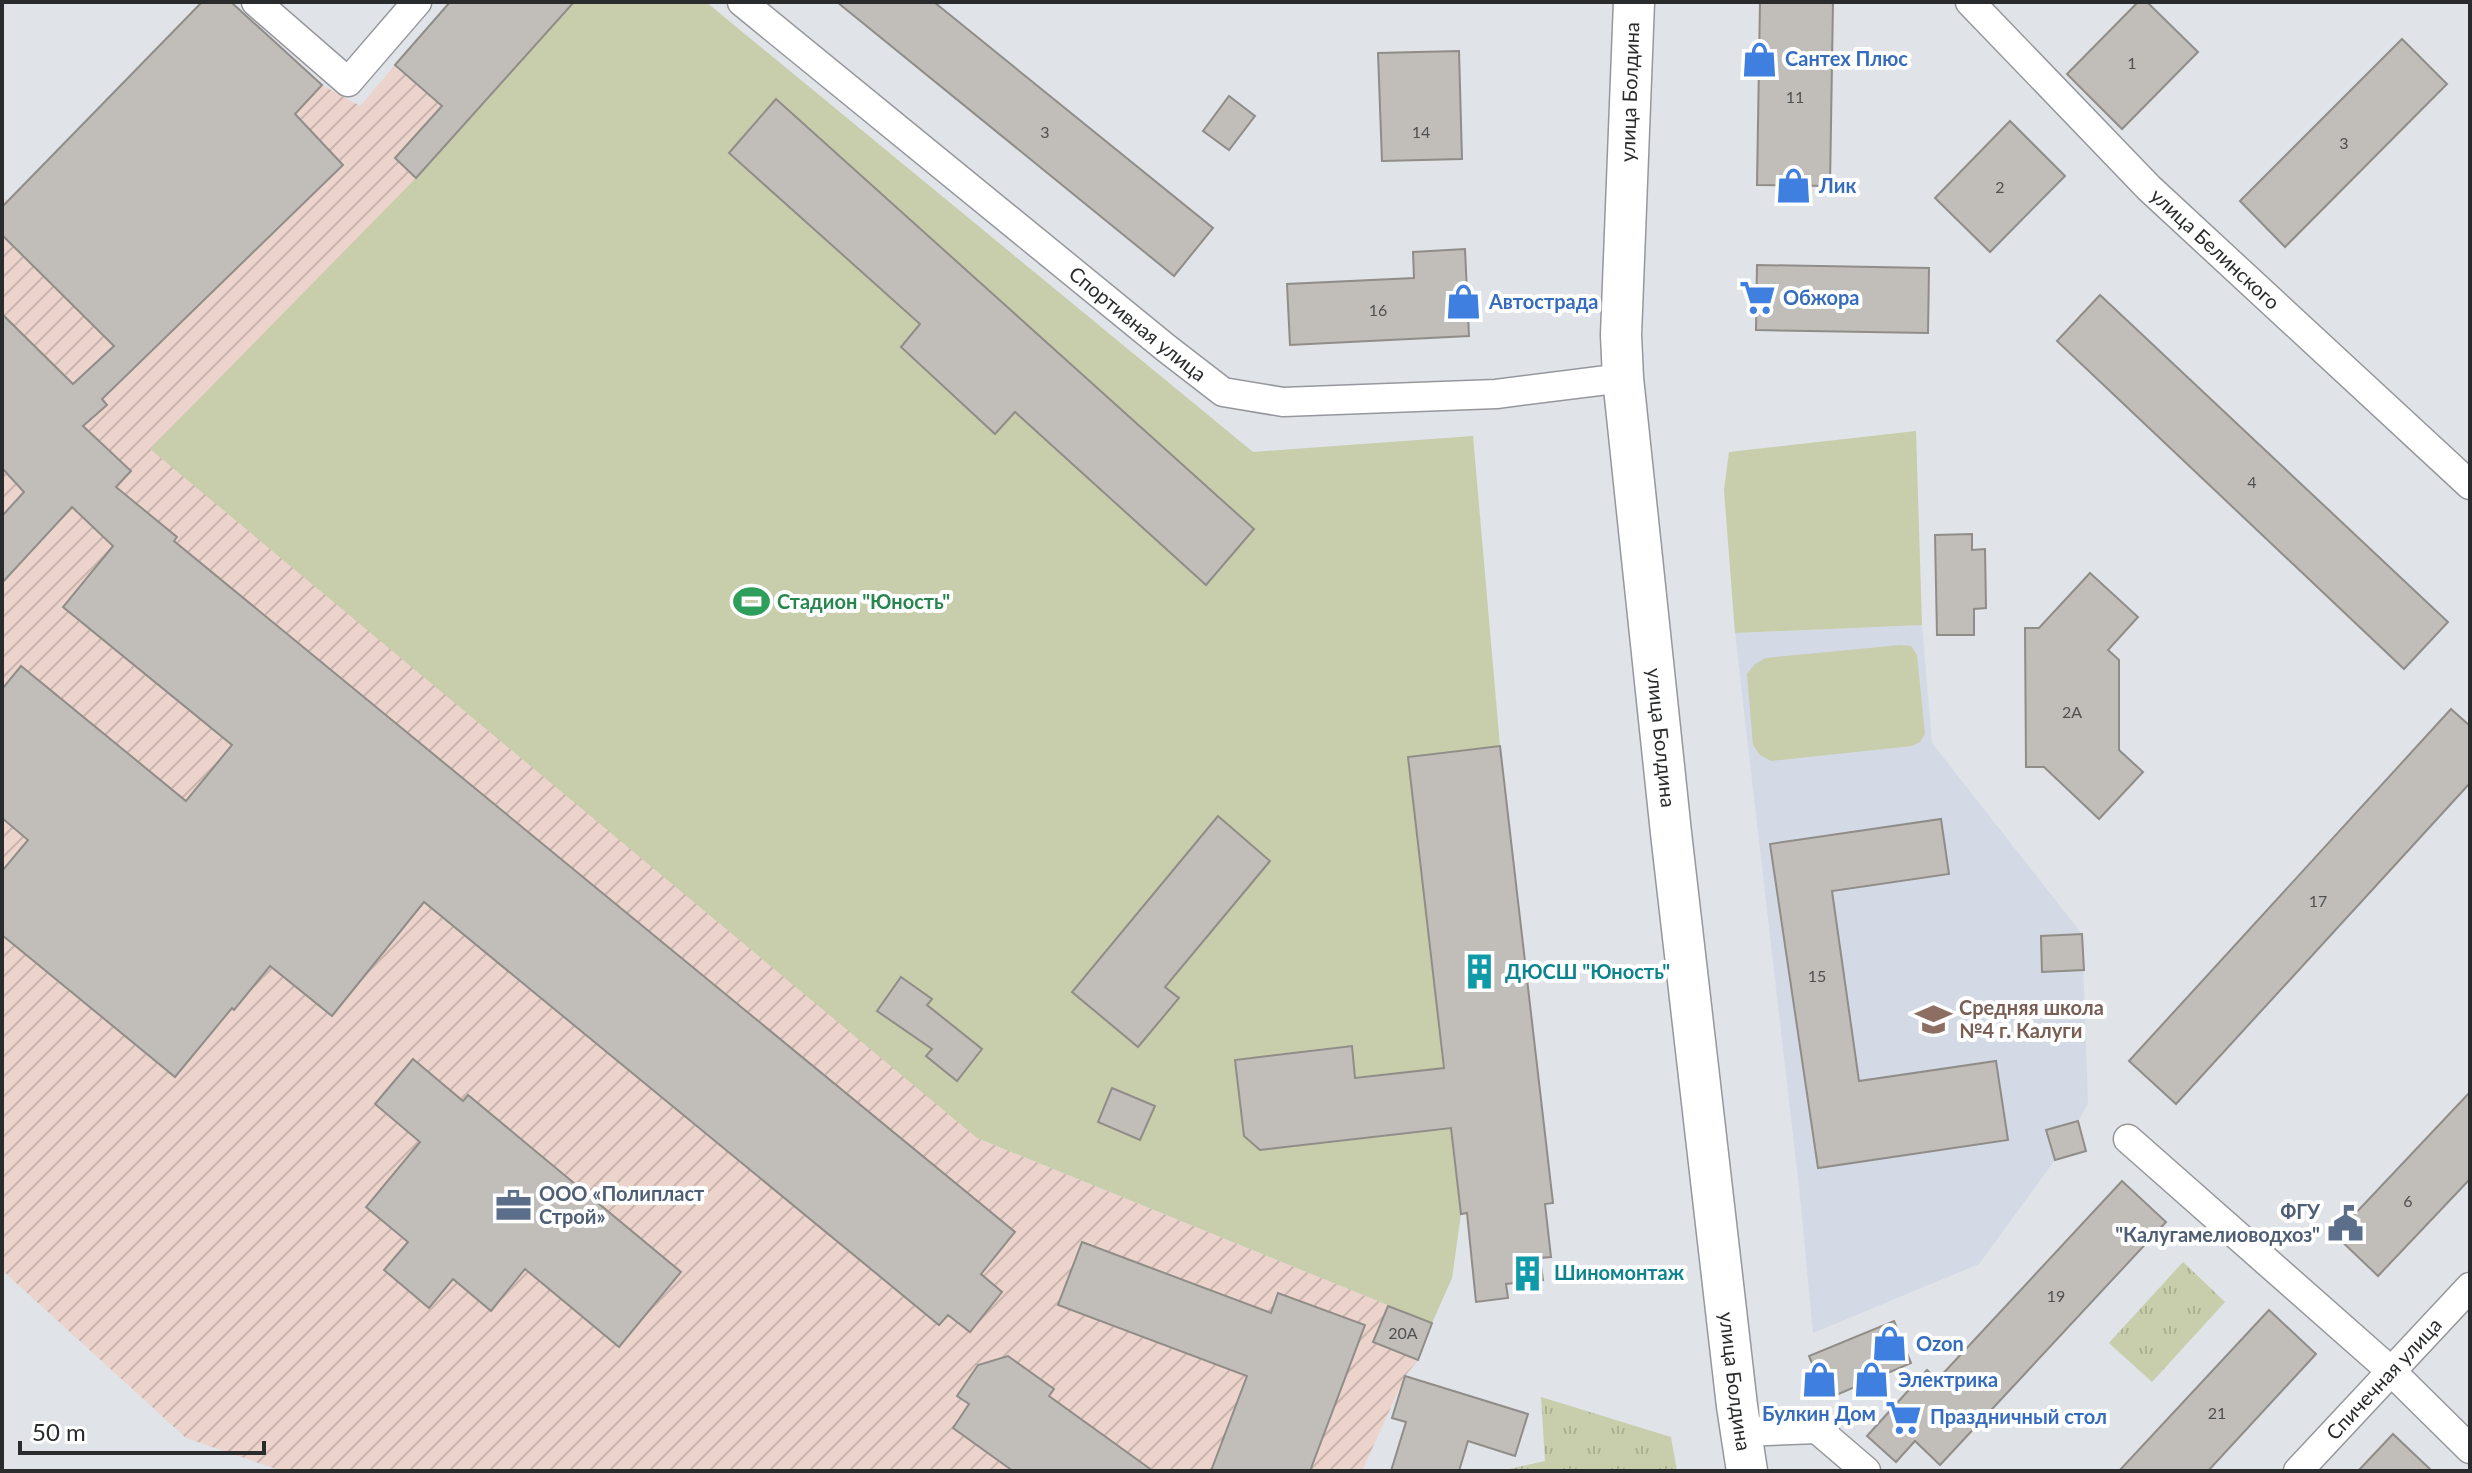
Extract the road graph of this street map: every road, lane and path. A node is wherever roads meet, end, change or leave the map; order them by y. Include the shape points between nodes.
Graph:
1 (256, 2) edge
2 (417, 2) edge
3 (742, 2) edge
4 (1634, 2) edge
5 (1970, 2) edge
6 (1623, 378) junction
7 (2470, 485) edge
8 (2128, 1139) dead end
9 (2470, 1287) edge
10 (2391, 1371) junction
11 (1741, 1432) junction
12 (2470, 1449) edge
13 (1747, 1471) edge
14 (1866, 1471) edge
15 (2298, 1471) edge

1 - 2 street via 348,82
3 - 6 street, Спортивная улица via 1223,392 1298,402 1496,394
4 - 6 main road, улица Болдина
5 - 7 street, улица Белинского via 2149,188
6 - 11 main road, улица Болдина
8 - 10 street
9 - 10 street, Спичечная улица
10 - 12 street
10 - 15 street, Спичечная улица
11 - 13 main road, улица Болдина
11 - 14 street via 1817,1429

